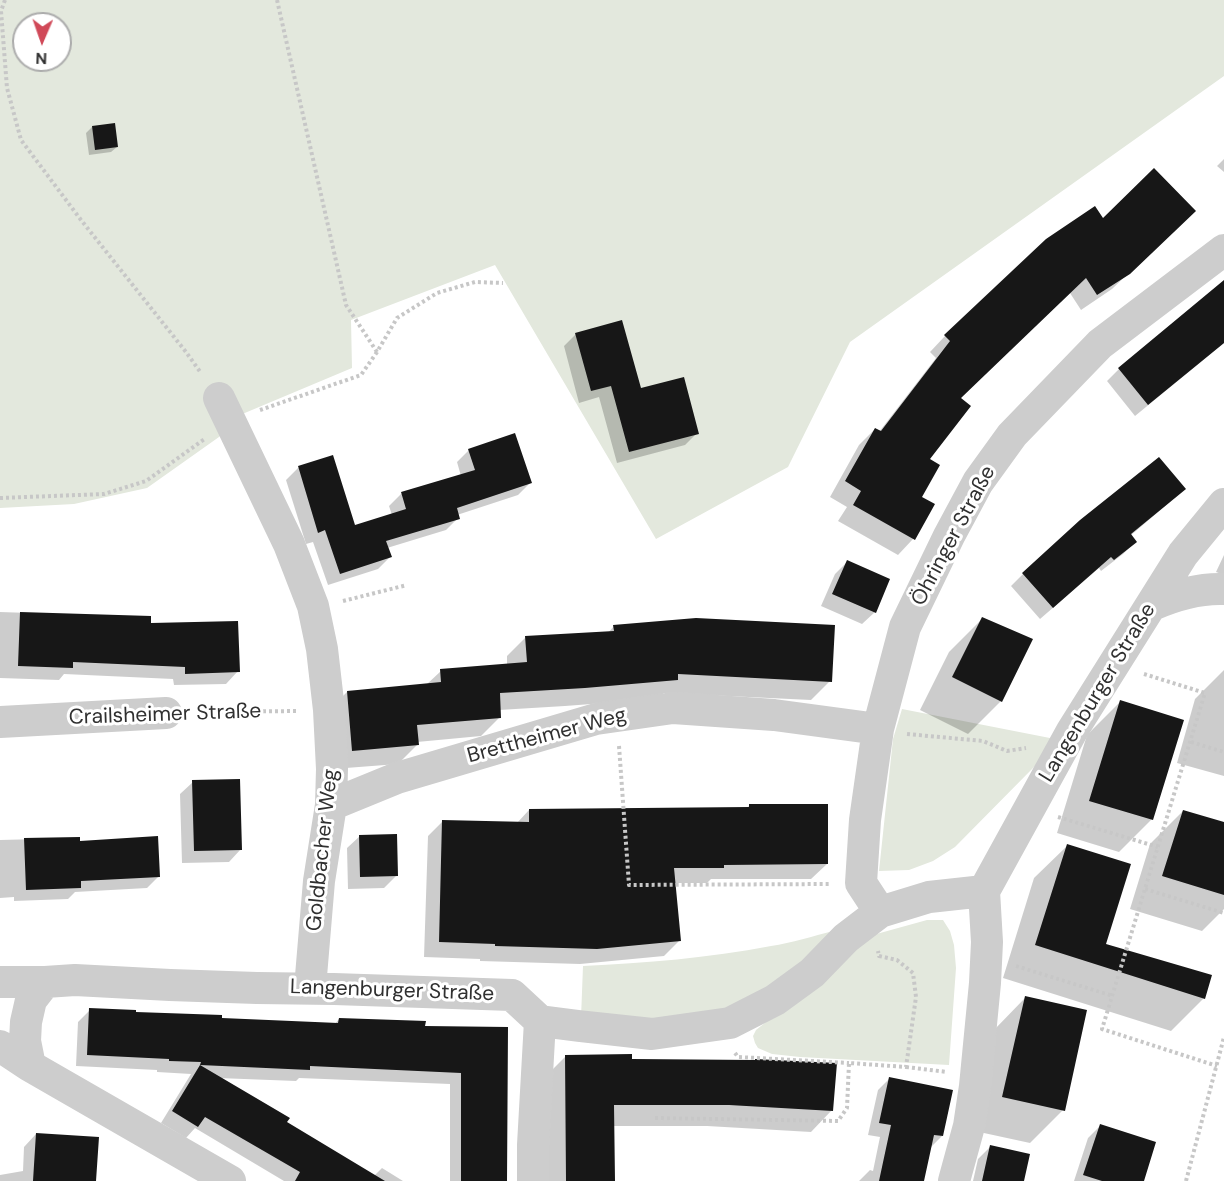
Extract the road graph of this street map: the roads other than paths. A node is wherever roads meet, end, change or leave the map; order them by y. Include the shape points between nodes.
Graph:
1 (1224, 250) edge
2 (224, 410) road end
3 (1224, 504) edge
4 (1224, 589) edge
5 (1152, 605) junction
6 (166, 713) road end
7 (0, 722) edge
8 (878, 729) junction
9 (331, 805) junction
10 (984, 891) junction
11 (873, 917) junction
12 (0, 982) edge
13 (45, 982) junction
14 (310, 988) junction
15 (540, 1021) junction
16 (0, 1046) edge
17 (30, 1066) junction
18 (230, 1181) edge
19 (533, 1181) edge
20 (954, 1181) edge

1 - 8 street, Öhringer Straße via 1100,344 1012,435 978,482 906,627
2 - 9 street, Goldbacher Weg via 289,544 313,606 329,710
3 - 5 street, Langenburger Straße via 1183,554
4 - 5 street via 1195,591
5 - 10 street, Langenburger Straße via 1072,731
6 - 7 street, Crailsheimer Straße
8 - 9 street, Brettheimer Weg via 774,715 673,708 617,715 397,778
8 - 11 street, Öhringer Straße via 861,883
9 - 14 street, Goldbacher Weg via 319,881
10 - 11 street via 928,897
10 - 20 street via 985,983 976,1075 969,1126
11 - 15 street via 846,938 812,974 775,1000 730,1023 652,1034
12 - 13 street, Langenburger Straße
13 - 14 street, Langenburger Straße
13 - 17 street via 31,1000 26,1022
14 - 15 street, Langenburger Straße via 512,995
15 - 19 street
16 - 17 street
17 - 18 street

